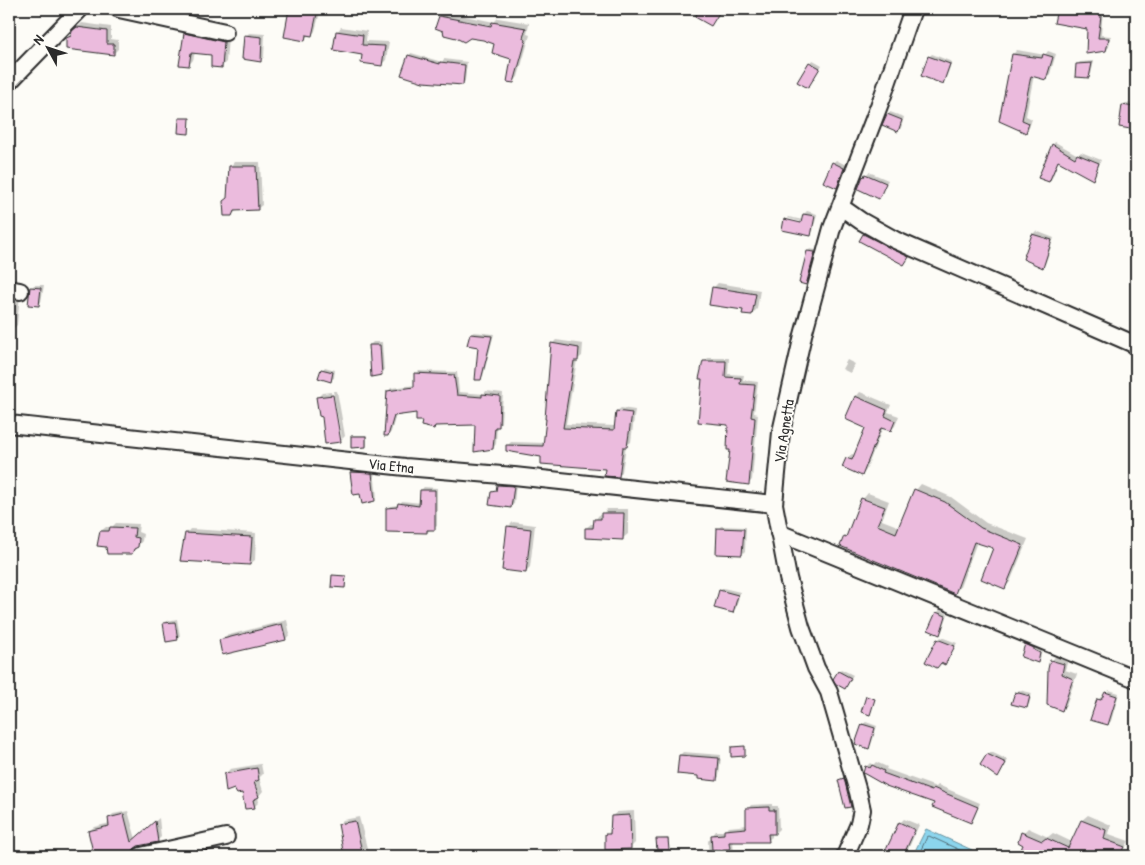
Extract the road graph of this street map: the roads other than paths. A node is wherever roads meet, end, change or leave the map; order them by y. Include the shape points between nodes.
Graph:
1 (80, 9) edge
2 (119, 9) edge
3 (913, 9) edge
4 (225, 32) dead end
5 (9, 82) edge
6 (841, 207) junction
7 (1136, 345) edge
8 (9, 424) edge
9 (774, 504) junction
10 (779, 533) junction
11 (1136, 679) edge
12 (226, 836) dead end
13 (141, 856) edge
14 (845, 856) edge

1 - 5 street
2 - 4 street
3 - 6 street, Via Agnetta
6 - 7 street via 895,240
6 - 9 street, Via Agnetta via 832,228 803,335 781,432
8 - 9 street, Via Etna
9 - 10 street, Via Agnetta
10 - 11 street
10 - 14 street, Via Agnetta via 801,627 829,692 862,810
12 - 13 street

